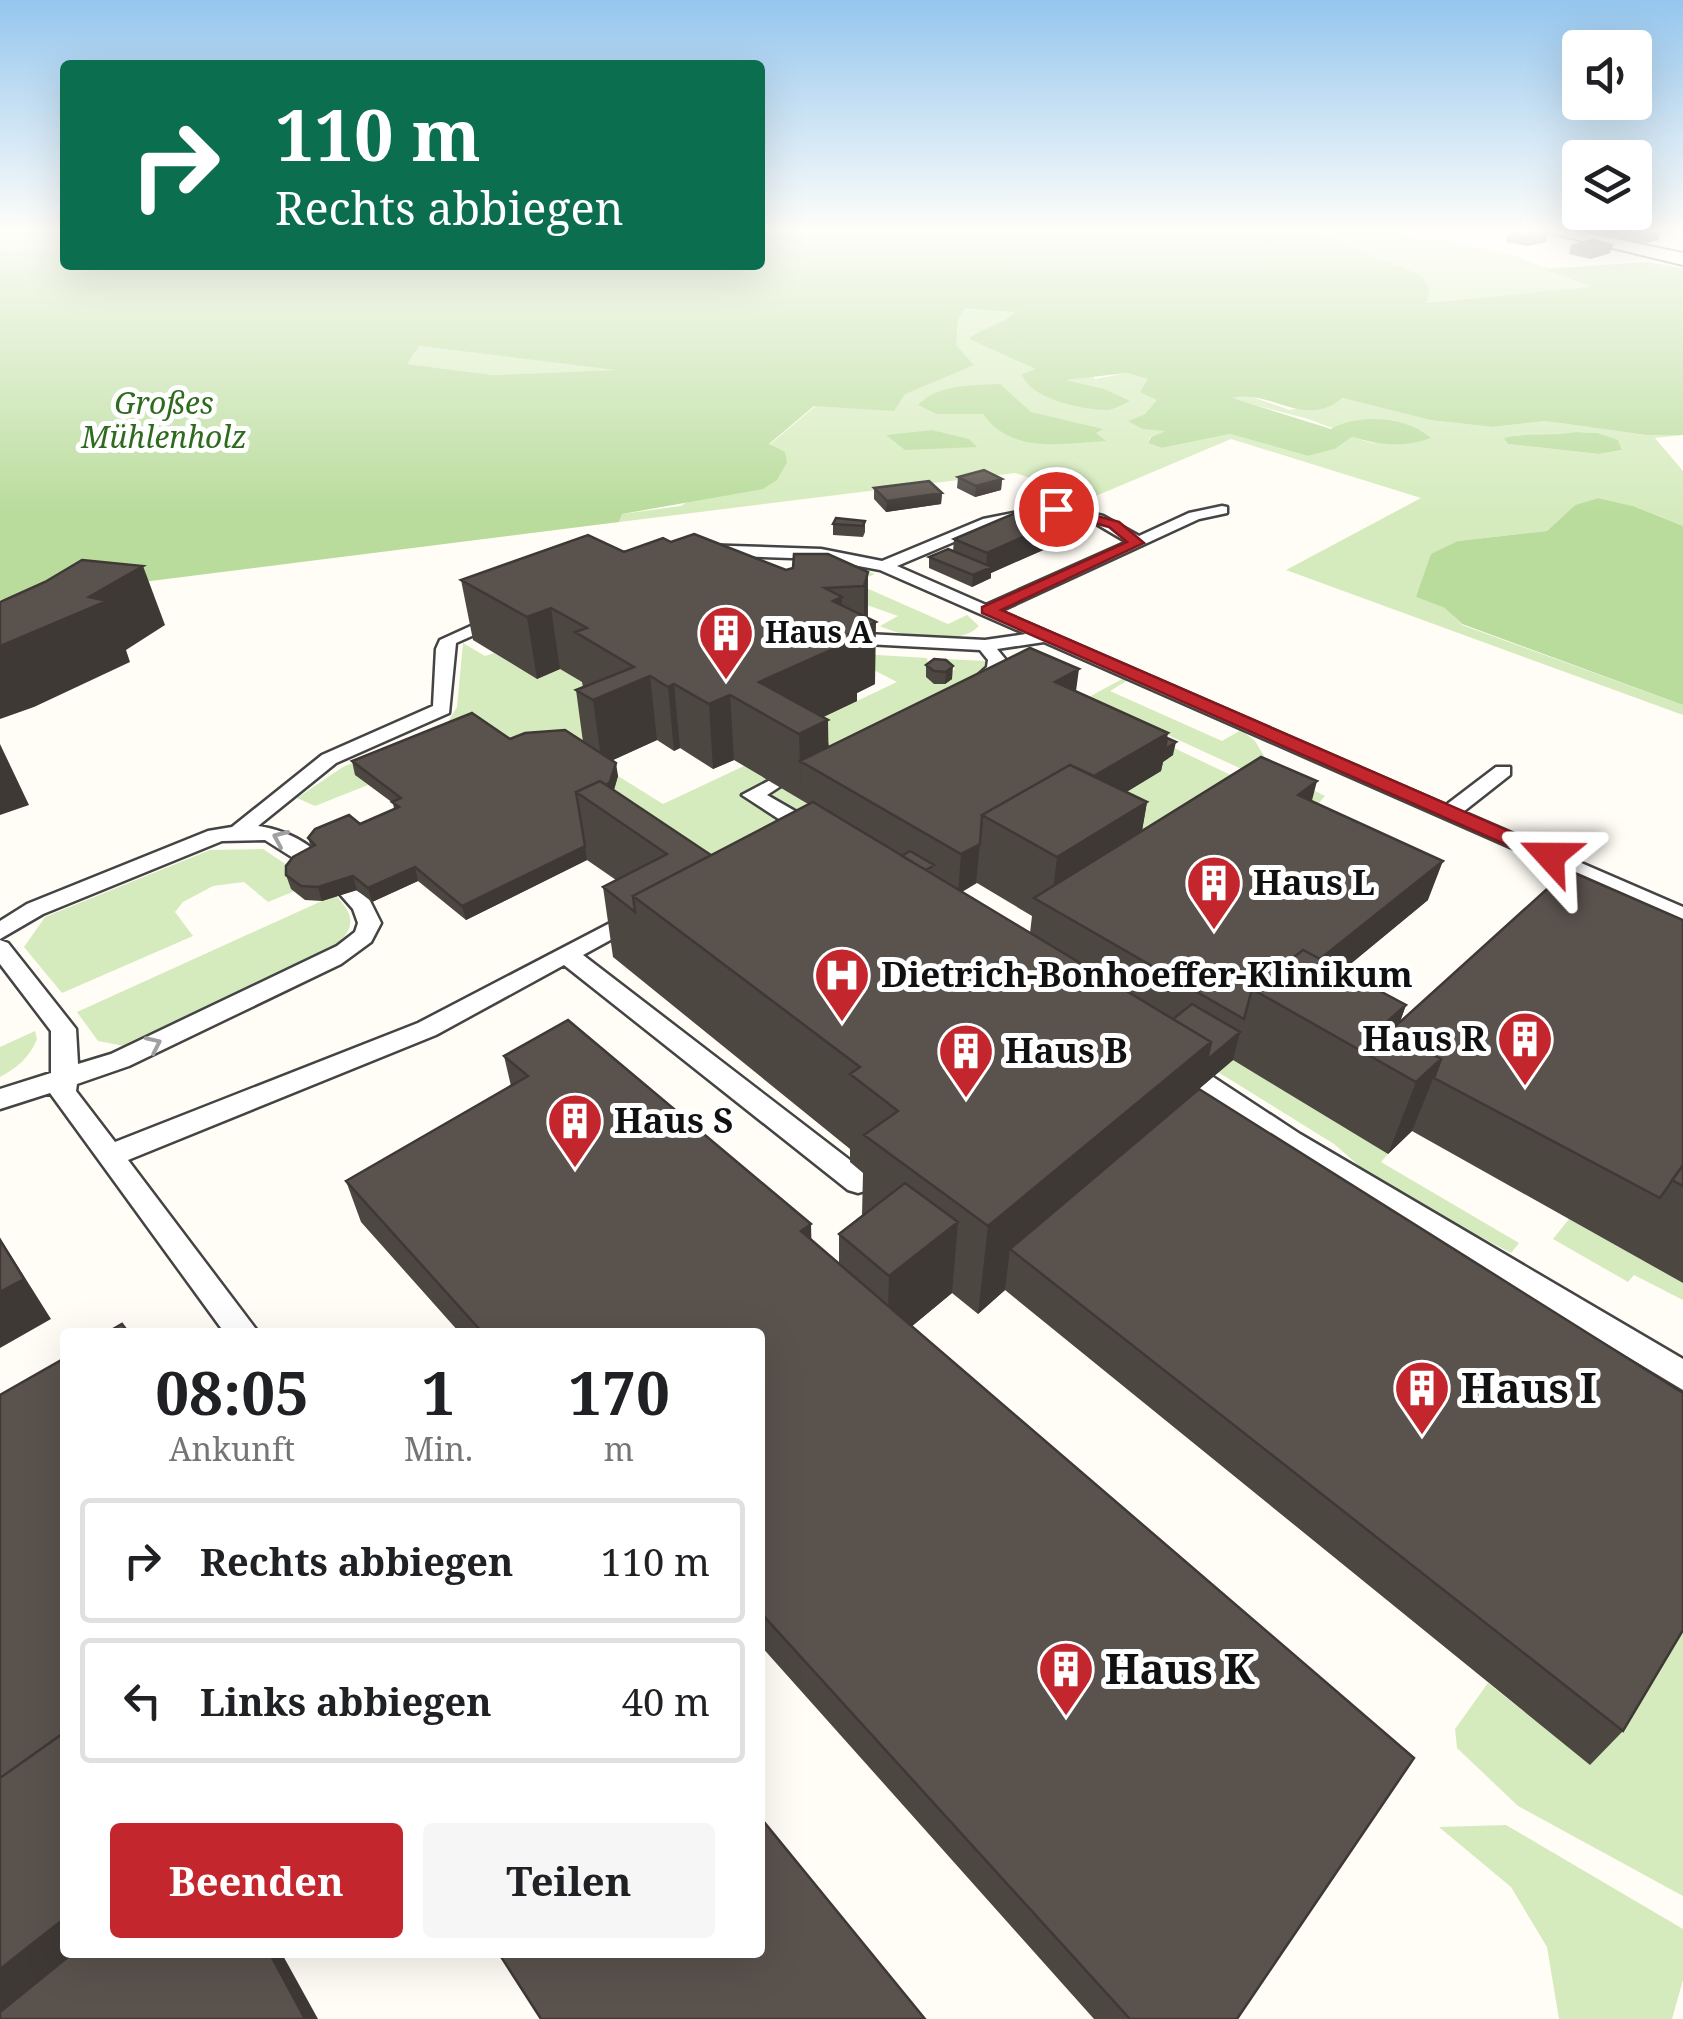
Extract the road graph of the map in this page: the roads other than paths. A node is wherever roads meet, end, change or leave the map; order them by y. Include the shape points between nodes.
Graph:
1 (1222, 510) dead end
2 (1136, 543) junction
3 (683, 554) edge
4 (852, 558) junction
5 (884, 566) junction
6 (813, 576) edge
7 (988, 610) junction
8 (514, 614) edge
9 (1049, 637) junction
10 (866, 639) edge
11 (985, 645) junction
12 (952, 703) edge
13 (1503, 772) dead end
14 (774, 784) edge
15 (1450, 812) junction
16 (240, 830) junction
17 (809, 836) edge
18 (314, 861) edge
19 (350, 893) edge
20 (653, 908) edge
21 (1683, 916) edge
22 (0, 932) edge
23 (0, 948) edge
24 (566, 954) junction
25 (63, 1078) junction
26 (1207, 1082) edge
27 (0, 1099) edge
28 (110, 1156) junction
29 (858, 1182) dead end
30 (239, 1328) edge
31 (1683, 1376) edge

1 - 2 lane
2 - 5 lane via 1114,524 1079,512 1033,509
2 - 7 lane
3 - 4 lane via 714,549
4 - 5 lane
4 - 6 lane via 830,562
5 - 7 lane
7 - 9 lane
8 - 16 lane via 449,640 442,709 329,759
9 - 11 lane
9 - 15 lane
10 - 11 lane
11 - 12 lane via 996,669
13 - 15 lane
14 - 17 lane via 752,795
15 - 21 lane
18 -> 16 lane via 277,834
16 - 22 lane via 35,909
25 -> 19 lane via 120,1060 356,944 371,919
20 - 24 lane
23 - 25 lane via 62,1029
24 - 28 lane via 427,1029
24 - 29 lane
25 - 27 lane
25 - 28 lane via 64,1093
26 - 31 lane via 1290,1140
28 - 30 lane

